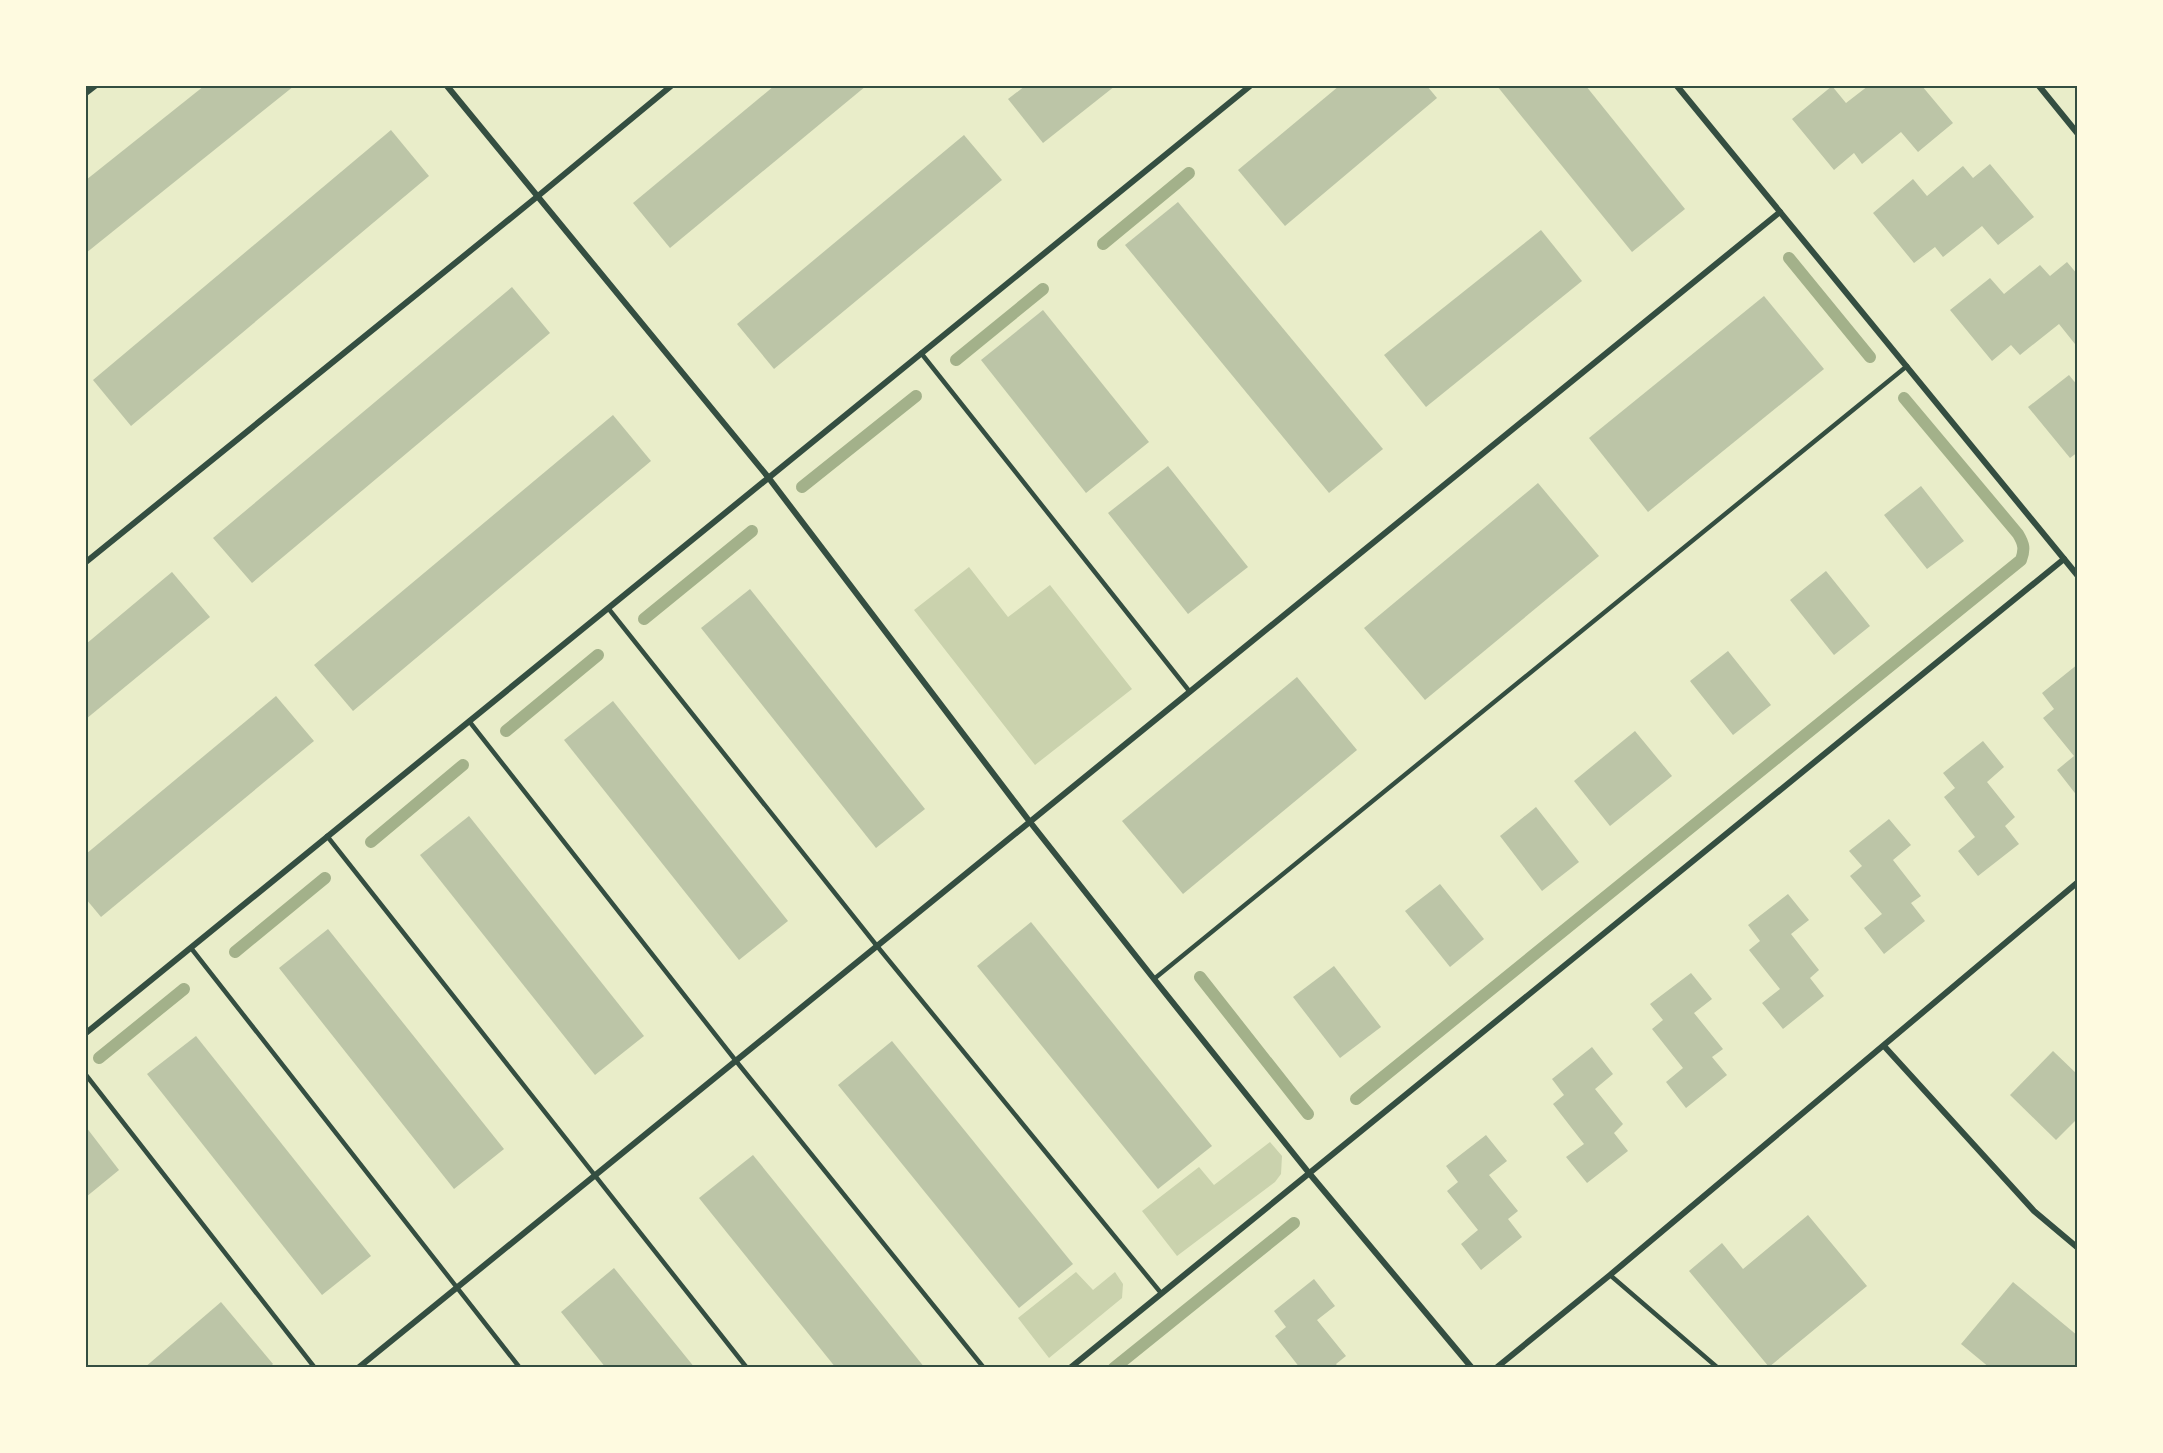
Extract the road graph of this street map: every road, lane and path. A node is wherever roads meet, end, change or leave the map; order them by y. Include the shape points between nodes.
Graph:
1 (95, 86) edge
2 (447, 86) edge
3 (671, 86) edge
4 (1250, 86) edge
5 (1677, 86) edge
6 (2039, 86) edge
7 (86, 93) edge
8 (2078, 134) edge
9 (538, 196) junction
10 (1780, 212) junction
11 (921, 353) junction
12 (1907, 366) junction
13 (768, 477) junction
14 (2064, 559) junction
15 (86, 562) edge
16 (2078, 576) edge
17 (608, 608) junction
18 (1190, 692) junction
19 (469, 721) junction
20 (1030, 822) junction
21 (327, 836) junction
22 (2078, 882) edge
23 (877, 946) junction
24 (190, 948) junction
25 (1154, 979) junction
26 (86, 1033) edge
27 (1884, 1046) junction
28 (736, 1061) junction
29 (86, 1075) edge
30 (1309, 1173) junction
31 (596, 1175) junction
32 (2078, 1248) edge
33 (1611, 1275) junction
34 (458, 1287) junction
35 (1161, 1293) junction
36 (315, 1368) edge
37 (358, 1368) edge
38 (520, 1368) edge
39 (747, 1368) edge
40 (984, 1368) edge
41 (1070, 1368) edge
42 (1472, 1368) edge
43 (1496, 1368) edge
44 (1718, 1368) edge

1 - 7 street
2 - 9 street
3 - 9 street
4 - 11 street
5 - 10 street
6 - 8 street
9 - 13 street
9 - 15 street
10 - 12 street
10 - 18 street
11 - 13 street
11 - 18 lane
12 - 14 street
12 - 25 lane
13 - 17 street
13 - 20 street
14 - 16 street
14 - 30 street
17 - 19 street
17 - 23 lane
18 - 20 street
19 - 21 street
19 - 28 lane
20 - 23 street
20 - 25 street
21 - 24 street
21 - 31 lane
22 - 27 street
23 - 28 street
23 - 35 lane
24 - 26 street
24 - 34 lane
25 - 30 street
27 - 32 street via 2034,1212
27 - 33 street
28 - 31 street
28 - 40 lane
29 - 36 lane
30 - 35 street
30 - 42 street
31 - 34 street
31 - 39 lane
33 - 43 street
33 - 44 lane
34 - 37 street
34 - 38 lane
35 - 41 street

